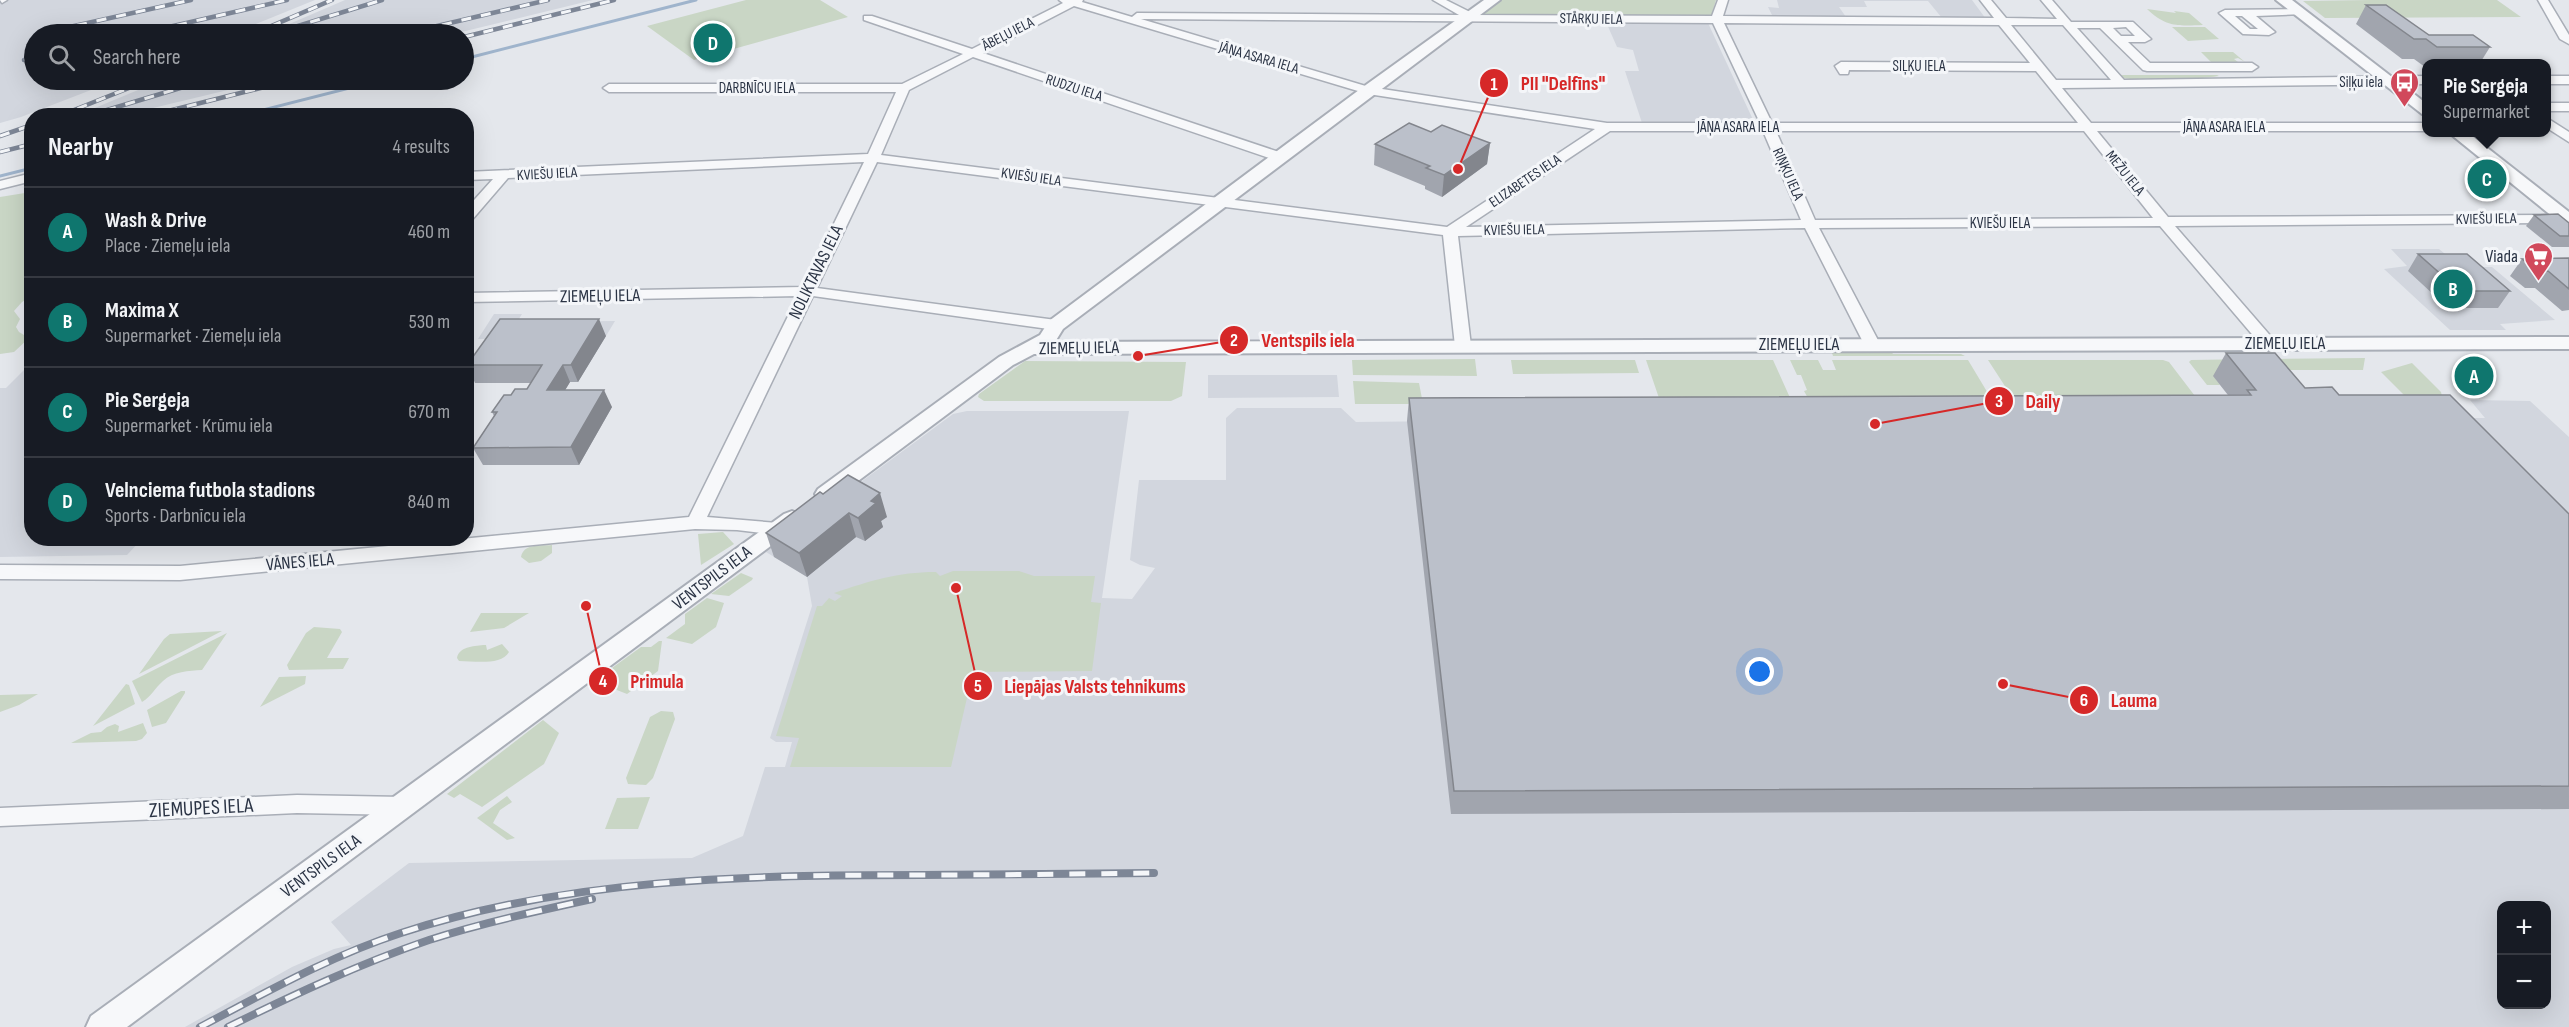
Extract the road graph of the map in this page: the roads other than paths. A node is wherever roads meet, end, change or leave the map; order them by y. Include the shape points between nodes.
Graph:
1 (1438, 0) edge
2 (1493, 0) edge
3 (1723, 0) edge
4 (1985, 0) edge
5 (2046, 0) edge
6 (2283, 0) edge
7 (2543, 0) edge
8 (1071, 1) edge
9 (2299, 12) junction
10 (2245, 13) dead end
11 (1116, 16) junction
12 (1471, 17) junction
13 (868, 18) dead end
14 (1717, 19) junction
15 (2555, 21) junction
16 (2569, 21) edge
17 (2004, 22) junction
18 (2067, 23) junction
19 (2103, 25) junction
20 (2117, 39) junction
21 (2569, 40) edge
22 (970, 53) junction
23 (2039, 67) junction
24 (2106, 67) junction
25 (2147, 67) junction
26 (2252, 67) dead end
27 (1844, 71) dead end
28 (2386, 80) junction
29 (2422, 80) edge
30 (2551, 80) edge
31 (2569, 80) edge
32 (2120, 83) junction
33 (2053, 84) junction
34 (609, 88) dead end
35 (904, 88) junction
36 (1368, 90) junction
37 (2422, 107) edge
38 (2551, 107) edge
39 (2569, 107) edge
40 (2551, 125) edge
41 (1768, 127) junction
42 (2088, 127) junction
43 (2422, 127) edge
44 (1606, 128) junction
45 (2462, 137) edge
46 (2569, 138) edge
47 (1280, 157) junction
48 (873, 158) junction
49 (474, 176) edge
50 (503, 176) junction
51 (24, 179) edge
52 (0, 185) edge
53 (1223, 201) junction
54 (474, 209) edge
55 (2568, 220) edge
56 (2164, 222) junction
57 (1810, 224) junction
58 (1450, 232) junction
59 (807, 291) junction
60 (474, 298) edge
61 (1056, 325) junction
62 (1872, 344) junction
63 (2268, 344) junction
64 (2569, 344) edge
65 (1463, 346) junction
66 (1030, 348) junction
67 (695, 523) junction
68 (778, 529) junction
69 (474, 544) edge
70 (458, 546) edge
71 (0, 572) edge
72 (403, 806) junction
73 (0, 817) edge
74 (102, 1027) edge

1 - 12 street
2 - 12 street, VENTSPILS IELA
3 - 14 street
4 - 17 street, MEŽU IELA
5 - 18 street
6 - 9 street
7 - 15 street
8 - 11 street, JĀŅA ASARA IELA
8 - 22 street, ĀBEĻU IELA
9 - 10 street
9 - 28 street
11 - 12 street, STĀRĶU IELA
11 - 36 street, JĀŅA ASARA IELA
12 - 14 street, STĀRĶU IELA
12 - 36 street, VENTSPILS IELA
13 - 22 street, RUDZU IELA
14 - 17 street, STĀRĶU IELA
14 - 41 street, RIŅĶU IELA
15 - 16 street
15 - 21 street
17 - 18 street, STĀRĶU IELA
17 - 23 street, MEŽU IELA
18 - 19 street, STĀRĶU IELA
18 - 24 street
19 - 20 street
19 - 20 street, STĀRĶU IELA via 2129,24 2145,39
20 - 25 street
22 - 35 street
22 - 47 street, RUDZU IELA
23 - 27 street, SIĻĶU IELA via 1841,66
23 - 33 street, MEŽU IELA
24 - 25 street
24 - 32 street
25 - 26 street
28 - 29 street
28 - 32 street
28 - 37 street
30 - 31 street
32 - 33 street
33 - 42 street, MEŽU IELA
34 - 35 street, DARBNĪCU IELA
35 - 48 street, NOLIKTAVAS IELA
36 - 44 street, JĀŅA ASARA IELA
36 - 47 street, VENTSPILS IELA
38 - 39 street
40 - 46 street
41 - 42 street, JĀŅA ASARA IELA
41 - 44 street, JĀŅA ASARA IELA
41 - 57 street, RIŅĶU IELA
42 - 43 street, JĀŅA ASARA IELA
42 - 56 street, MEŽU IELA
44 - 58 street, ELIZABETES IELA
45 - 55 street
47 - 53 street, VENTSPILS IELA
48 - 50 street, KVIEŠU IELA
48 - 53 street, KVIEŠU IELA
48 - 59 street, NOLIKTAVAS IELA
49 - 50 street, KVIEŠU IELA
50 - 54 street
51 - 52 street
53 - 58 street, KVIEŠU IELA
53 - 61 street, VENTSPILS IELA
55 - 56 street, KVIEŠU IELA
56 - 57 street, KVIEŠU IELA
56 - 63 street, MEŽU IELA
57 - 58 street, KVIEŠU IELA
57 - 62 street, RIŅĶU IELA
58 - 65 street
59 - 60 street, ZIEMEĻU IELA
59 - 61 street, ZIEMEĻU IELA
59 - 67 street, NOLIKTAVAS IELA
61 - 66 street, VENTSPILS IELA via 1047,339
62 - 63 street, ZIEMEĻU IELA
62 - 65 street, ZIEMEĻU IELA
63 - 64 street, ZIEMEĻU IELA
65 - 66 street, ZIEMEĻU IELA
66 - 68 street, VENTSPILS IELA via 1006,361
67 - 68 street, VĀNES IELA
67 - 69 street, VĀNES IELA
68 - 72 street, VENTSPILS IELA
70 - 71 street, VĀNES IELA via 180,573
72 - 73 street, ZIEMUPES IELA via 297,804
72 - 74 street, VENTSPILS IELA

